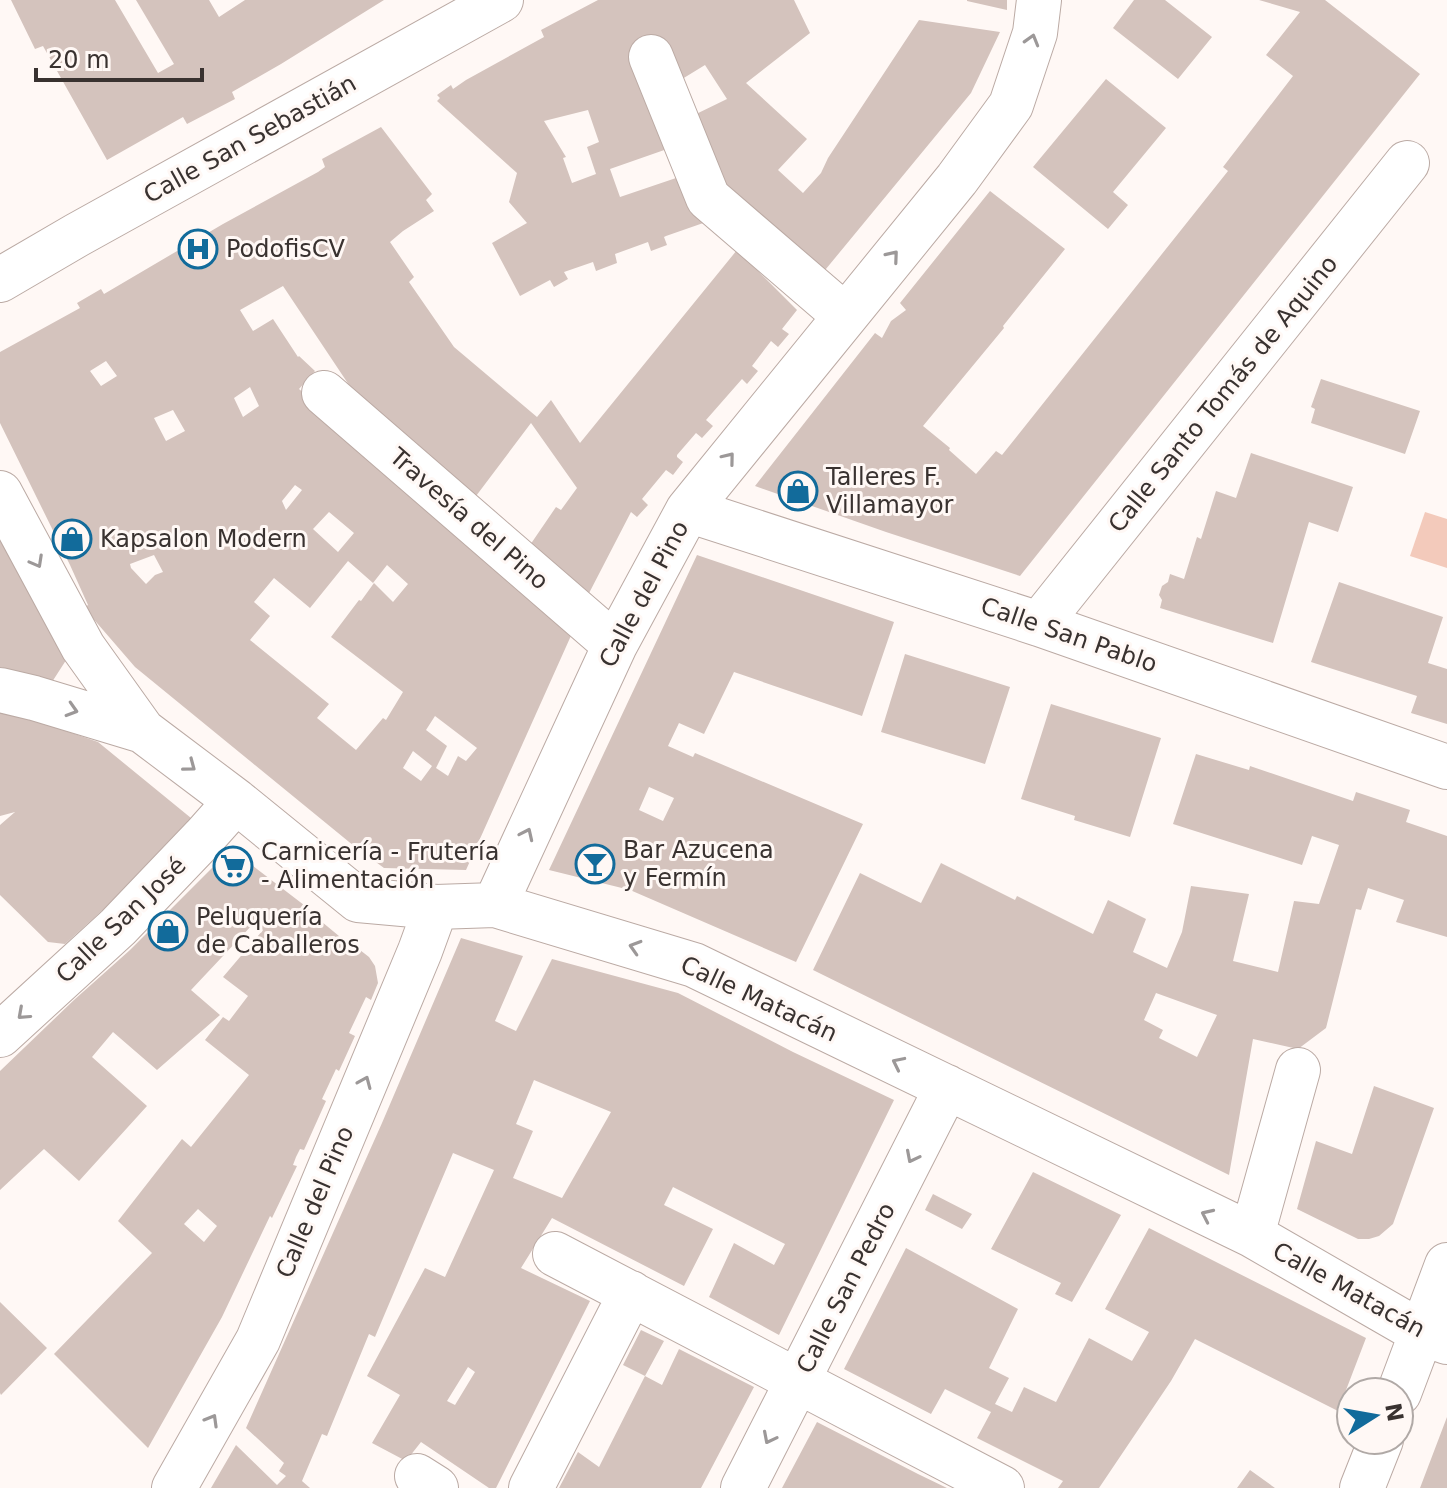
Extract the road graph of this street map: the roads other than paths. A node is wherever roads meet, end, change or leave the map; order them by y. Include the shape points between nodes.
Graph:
1 (1039, 0) edge
2 (496, 1) edge
3 (651, 57) dead end
4 (1407, 163) dead end
5 (0, 280) edge
6 (844, 315) junction
7 (324, 393) dead end
8 (0, 493) edge
9 (688, 510) junction
10 (1039, 624) junction
11 (615, 645) junction
12 (0, 690) edge
13 (143, 731) junction
14 (1447, 767) edge
15 (236, 801) junction
16 (495, 905) junction
17 (436, 907) junction
18 (0, 1035) edge
19 (1298, 1070) dead end
20 (947, 1087) junction
21 (1252, 1235) junction
22 (555, 1254) dead end
23 (1447, 1265) edge
24 (631, 1293) junction
25 (1435, 1338) edge
26 (1410, 1376) edge
27 (799, 1380) junction
28 (1375, 1456) edge
29 (174, 1488) edge
30 (531, 1488) edge
31 (743, 1488) edge
32 (1002, 1488) edge
33 (1362, 1488) edge

6 -> 1 street, Calle del Pino via 1011,105 1035,33
2 - 5 street, Calle San Sebastián
3 - 6 street via 708,198
4 - 10 street, Calle Santo Tomás de Aquino
9 -> 6 street, Calle del Pino
7 - 11 street, Travesía del Pino
8 -> 13 street, Calle Matacán via 83,647
9 - 10 street, Calle San Pablo
9 - 11 street, Calle del Pino
10 - 14 street, Calle San Pablo
16 -> 11 street, Calle del Pino
12 -> 13 street, Calle Matacán
13 -> 15 street, Calle Matacán
15 - 17 street, Calle Matacán via 358,900
15 -> 18 street, Calle San José via 118,927
16 - 17 street, Calle Matacán
20 -> 16 street, Calle Matacán via 694,965
29 -> 17 street, Calle del Pino via 258,1340
19 - 21 street, Calle Matacán
21 -> 20 street, Calle Matacán
20 -> 27 street, Calle San Pedro
21 - 25 street, Calle Matacán
22 - 24 street
23 - 25 street
24 - 27 street
24 - 30 street
25 - 26 street
27 -> 31 street, Calle San Pedro
27 - 32 street
28 - 33 street

